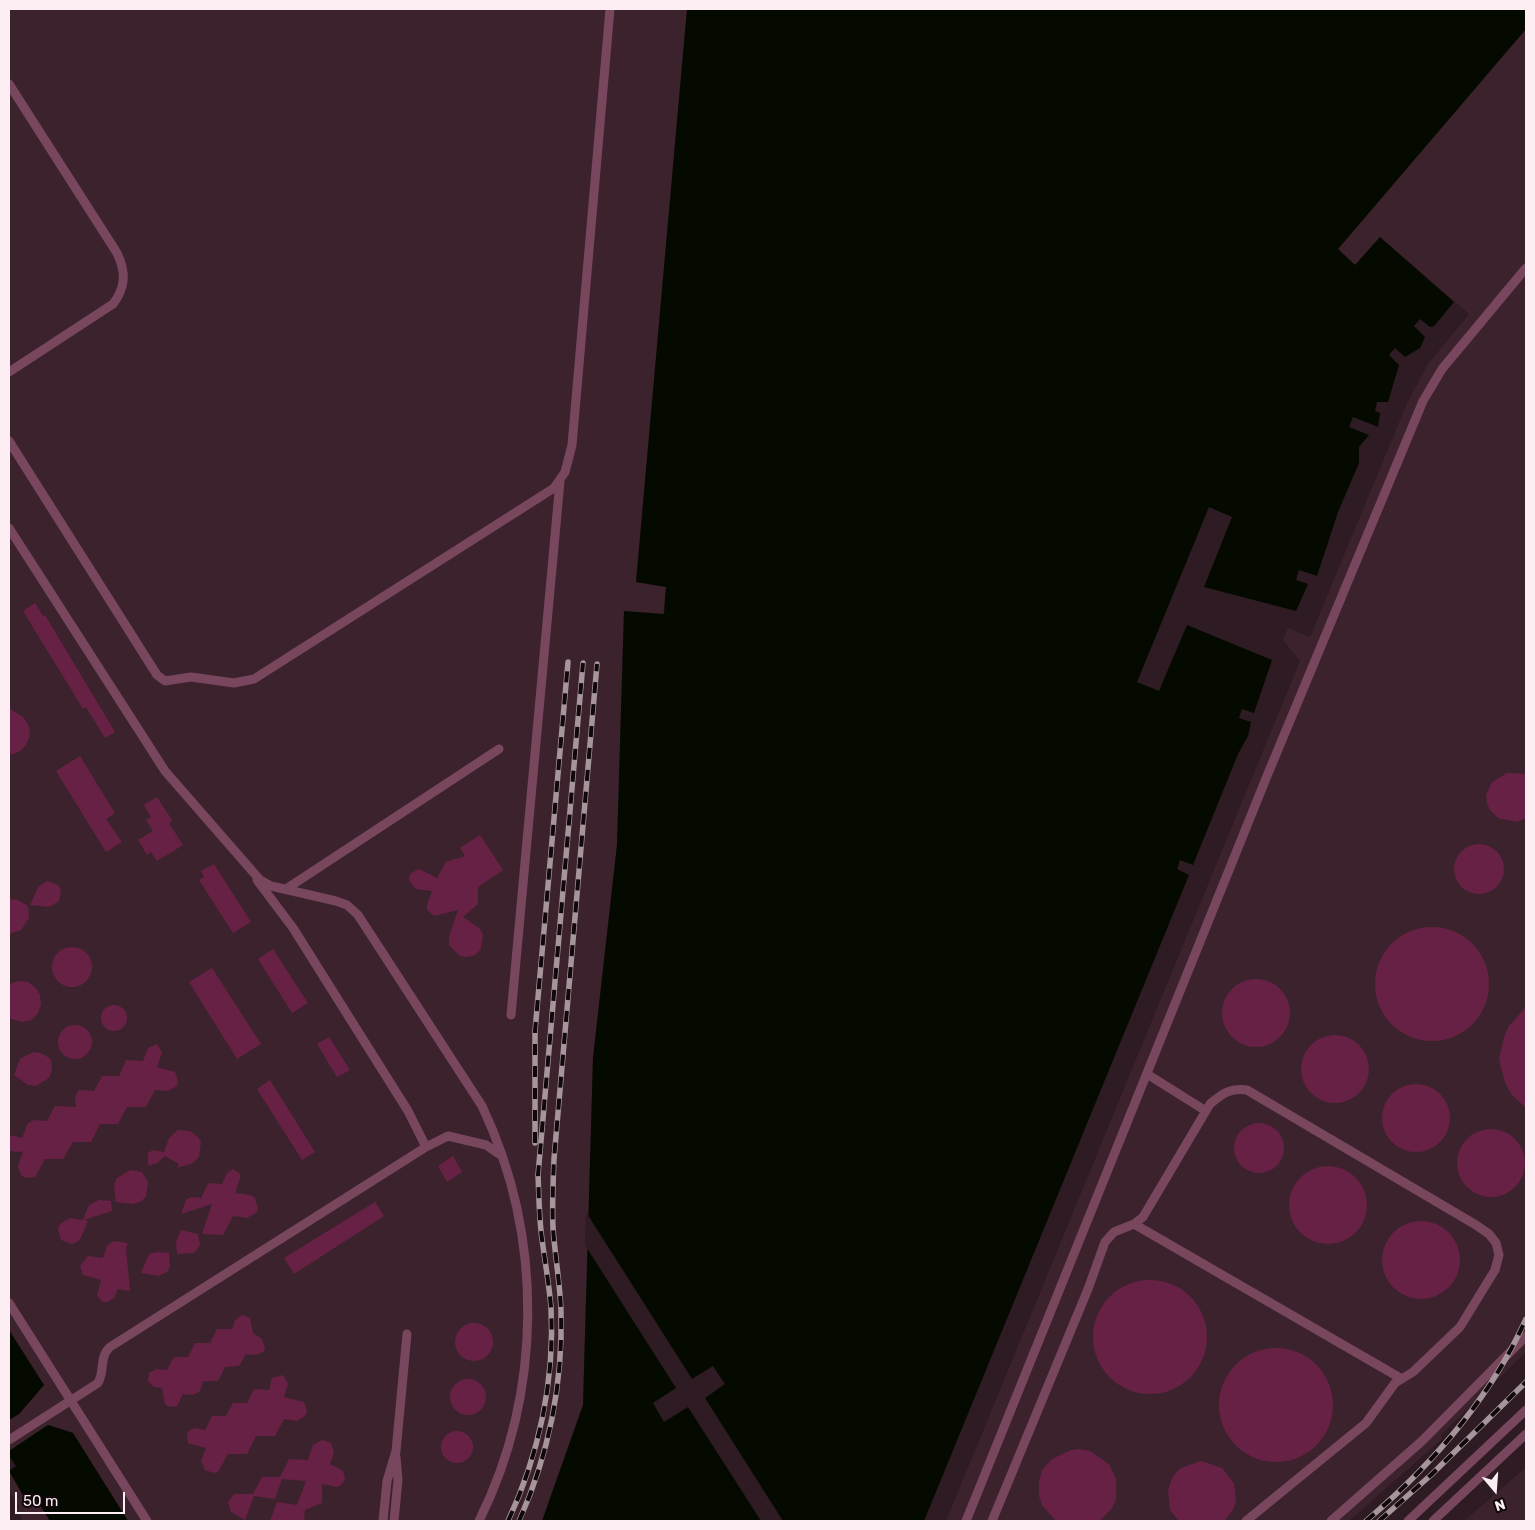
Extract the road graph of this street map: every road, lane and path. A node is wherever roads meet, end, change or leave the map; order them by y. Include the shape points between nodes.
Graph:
1 (610, 9) edge
2 (9, 84) edge
3 (1526, 268) edge
4 (9, 372) edge
5 (9, 441) edge
6 (560, 482) junction
7 (9, 528) edge
8 (499, 749) dead end
9 (251, 871) junction
10 (286, 890) junction
11 (510, 1015) dead end
12 (1147, 1074) junction
13 (1206, 1111) junction
14 (426, 1147) junction
15 (502, 1156) junction
16 (1134, 1224) junction
17 (9, 1303) edge
18 (407, 1334) dead end
19 (1526, 1336) edge
20 (1402, 1379) junction
21 (70, 1401) junction
22 (1526, 1410) edge
23 (1526, 1434) edge
24 (9, 1440) edge
25 (396, 1451) junction
26 (147, 1521) edge
27 (383, 1521) edge
28 (394, 1521) edge
29 (479, 1521) edge
30 (966, 1521) edge
31 (992, 1521) edge
32 (1246, 1521) edge
33 (1331, 1521) edge
34 (1408, 1521) edge
35 (1433, 1521) edge

1 - 6 lane via 572,445
2 - 4 lane via 117,253 124,272 122,290 112,304
3 - 12 lane via 1442,369 1422,401
5 - 6 lane via 156,675 165,681 191,677 234,684 254,679
6 - 11 lane
7 - 9 lane via 165,771
8 - 10 lane
9 - 10 lane via 271,886
9 - 14 lane via 293,928 408,1112
10 - 15 lane via 347,905 358,915 482,1106
12 - 13 lane
12 - 30 lane
13 - 16 lane via 1143,1217
13 - 20 lane via 1224,1092 1234,1088 1247,1090 1489,1234 1499,1255 1495,1270 1460,1327
14 - 15 lane via 448,1136 486,1146
14 - 21 lane via 110,1346 103,1355 102,1375 98,1383
15 - 29 lane via 523,1238 528,1297 527,1357 516,1422 500,1474
16 - 20 lane
16 - 31 lane via 1114,1232 1105,1242
17 - 21 lane
18 - 25 lane
19 - 33 lane via 1422,1441
20 - 32 lane via 1395,1383 1366,1423
21 - 24 lane
21 - 26 lane
22 - 34 lane
23 - 35 lane
25 - 27 lane via 387,1481
25 - 28 lane via 398,1480

